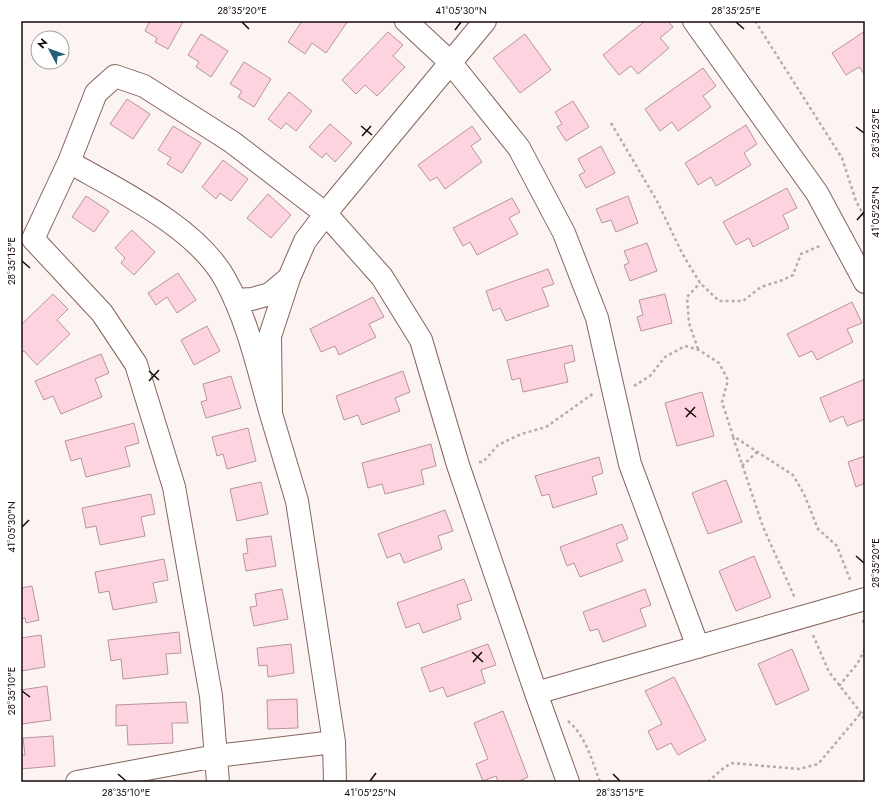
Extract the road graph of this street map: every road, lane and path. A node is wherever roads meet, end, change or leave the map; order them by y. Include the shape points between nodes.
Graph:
1 (406, 21) edge
2 (485, 21) edge
3 (694, 21) edge
4 (755, 21) edge
5 (450, 62) junction
6 (611, 123) dead end
7 (69, 162) junction
8 (326, 214) junction
9 (865, 218) edge
10 (839, 235) junction
11 (288, 278) junction
12 (865, 282) edge
13 (700, 283) junction
14 (235, 300) junction
15 (699, 350) junction
16 (612, 386) junction
17 (271, 414) junction
18 (733, 436) junction
19 (757, 452) junction
20 (458, 465) junction
21 (742, 466) junction
22 (862, 600) edge
23 (804, 617) junction
24 (698, 647) junction
25 (865, 650) edge
26 (839, 686) junction
27 (536, 693) junction
28 (861, 713) junction
29 (865, 713) edge
30 (865, 721) edge
31 (334, 742) junction
32 (216, 756) junction
33 (77, 782) edge
34 (218, 782) edge
35 (335, 782) edge
36 (568, 782) edge
37 (708, 782) edge

1 - 5 street
2 - 5 street
3 - 10 street via 817,193
4 - 9 path via 842,158 856,201
5 - 8 street
5 - 16 street via 520,148 564,233 596,318
6 - 13 path
7 - 8 street via 96,92 115,76 144,86 232,142
7 - 14 street via 178,226 209,257
7 - 32 street via 33,239 102,313 136,364 174,488 211,696
8 - 11 street via 305,241
8 - 20 street via 382,277 422,340
10 - 12 street
10 - 13 path via 801,254 793,275 761,287 743,301 719,301
11 - 14 street via 270,294
11 - 17 street via 270,336
13 - 15 path via 687,297 689,323
14 - 17 street
15 - 16 path via 685,346 665,357 650,376 636,386
15 - 18 path via 719,362 728,380 722,402
16 - 20 path via 593,394 546,427 521,434 498,445 483,462
16 - 24 street via 630,464
17 - 31 street via 297,502
18 - 19 path
18 - 21 path
19 - 21 path
19 - 22 path via 793,476 804,494 818,528 837,546
20 - 27 street
21 - 23 path via 763,527
22 - 23 street
23 - 24 street
23 - 26 path via 829,672
24 - 27 street
25 - 26 path
26 - 28 path
27 - 36 street
28 - 29 path
28 - 30 path
28 - 37 path via 818,764 799,769 731,763
31 - 32 street
31 - 35 street
32 - 33 street
32 - 34 street

